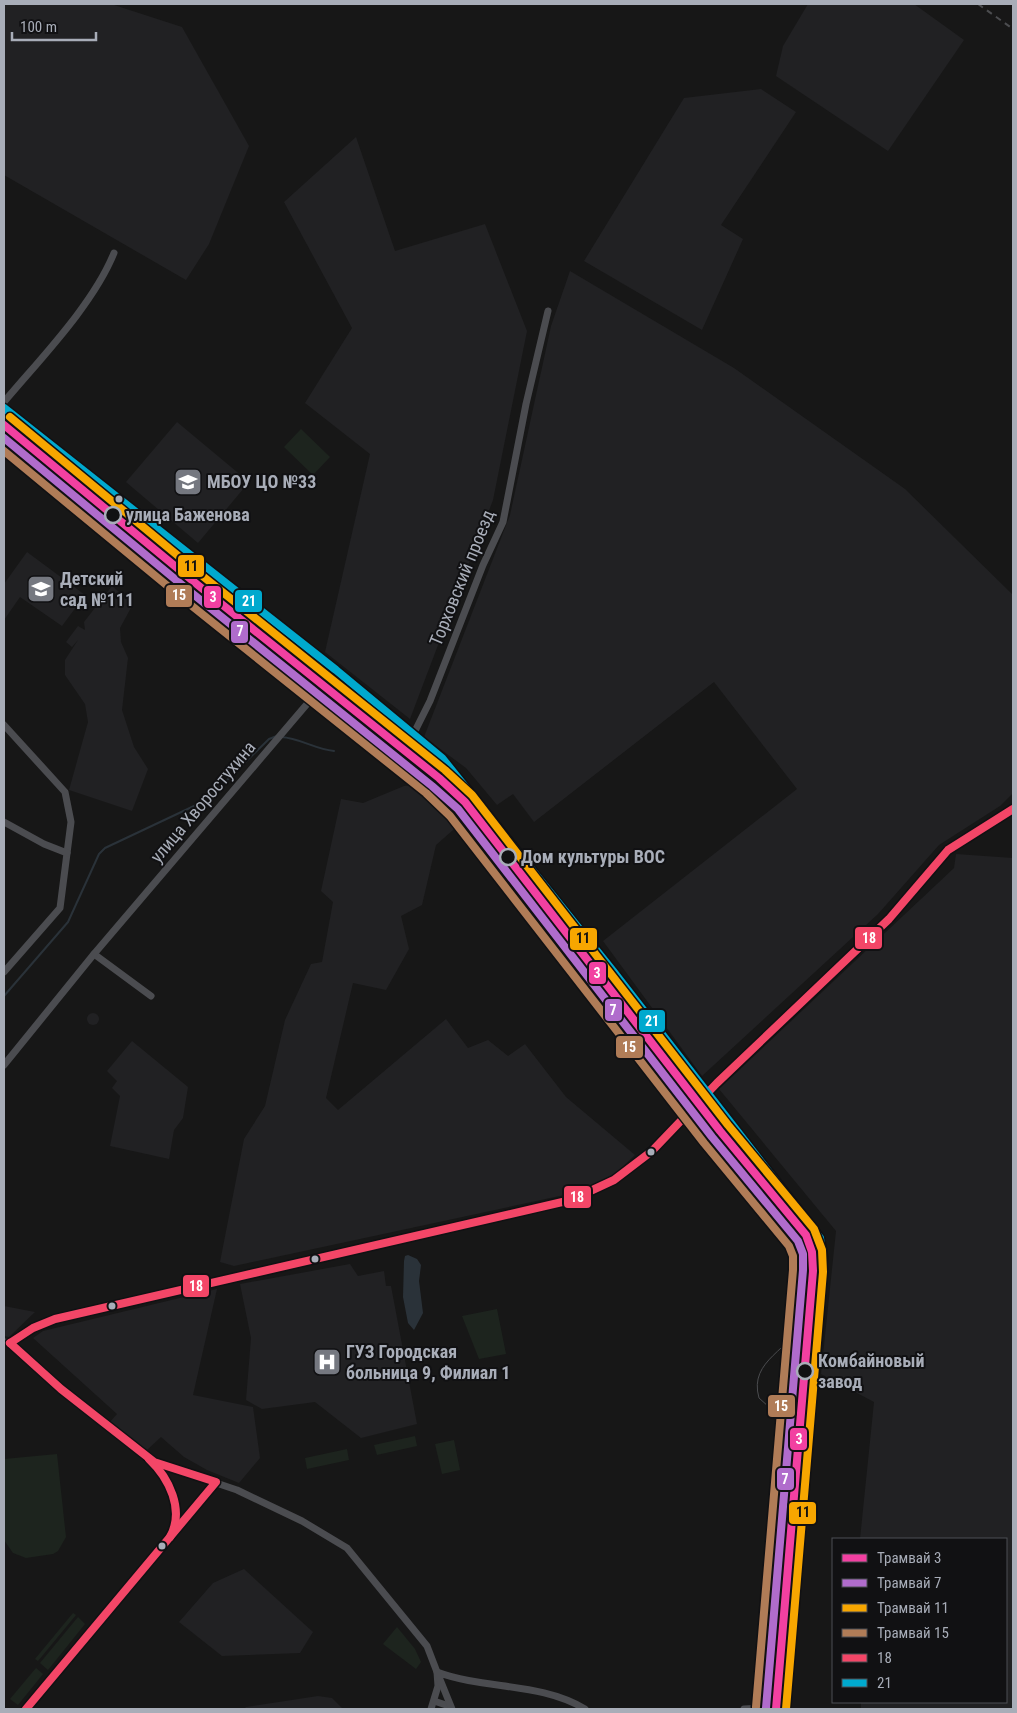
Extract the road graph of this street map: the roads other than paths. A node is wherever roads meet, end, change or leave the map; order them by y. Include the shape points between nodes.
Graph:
1 (114, 253) dead end
2 (548, 311) dead end
3 (4, 402) edge
4 (4, 408) edge
5 (336, 670) junction
6 (4, 725) edge
7 (414, 733) junction
8 (1013, 810) edge
9 (4, 822) edge
10 (67, 853) junction
11 (94, 954) junction
12 (4, 972) edge
13 (151, 996) dead end
14 (4, 1065) edge
15 (708, 1094) junction
16 (7, 1343) edge
17 (154, 1462) junction
18 (216, 1482) junction
19 (174, 1532) junction
20 (437, 1672) junction
21 (434, 1701) junction
22 (785, 1708) edge
23 (26, 1709) edge
24 (432, 1709) edge
25 (451, 1709) edge
26 (585, 1709) edge
27 (744, 1709) edge

1 - 3 street via 99,282 57,339
2 - 7 street, Торховский проезд via 503,522
4 - 5 street
5 - 7 street
5 - 11 street, улица Хворостухина
6 - 10 street via 65,792 72,822
7 - 15 street via 462,781
8 - 15 street via 948,850 890,920
9 - 10 street
10 - 12 street via 60,908
11 - 13 street
11 - 14 street, улица Хворостухина
15 - 16 street via 632,1167 584,1196 55,1319
15 - 22 street via 815,1231 824,1250
16 - 17 street
17 - 18 street
17 - 19 street via 172,1493
18 - 19 street
18 - 20 street via 302,1521 347,1548 427,1646
19 - 23 street
20 - 21 street
20 - 25 street
20 - 26 street via 453,1678 550,1693
21 - 24 street
21 - 25 street
22 - 27 street

